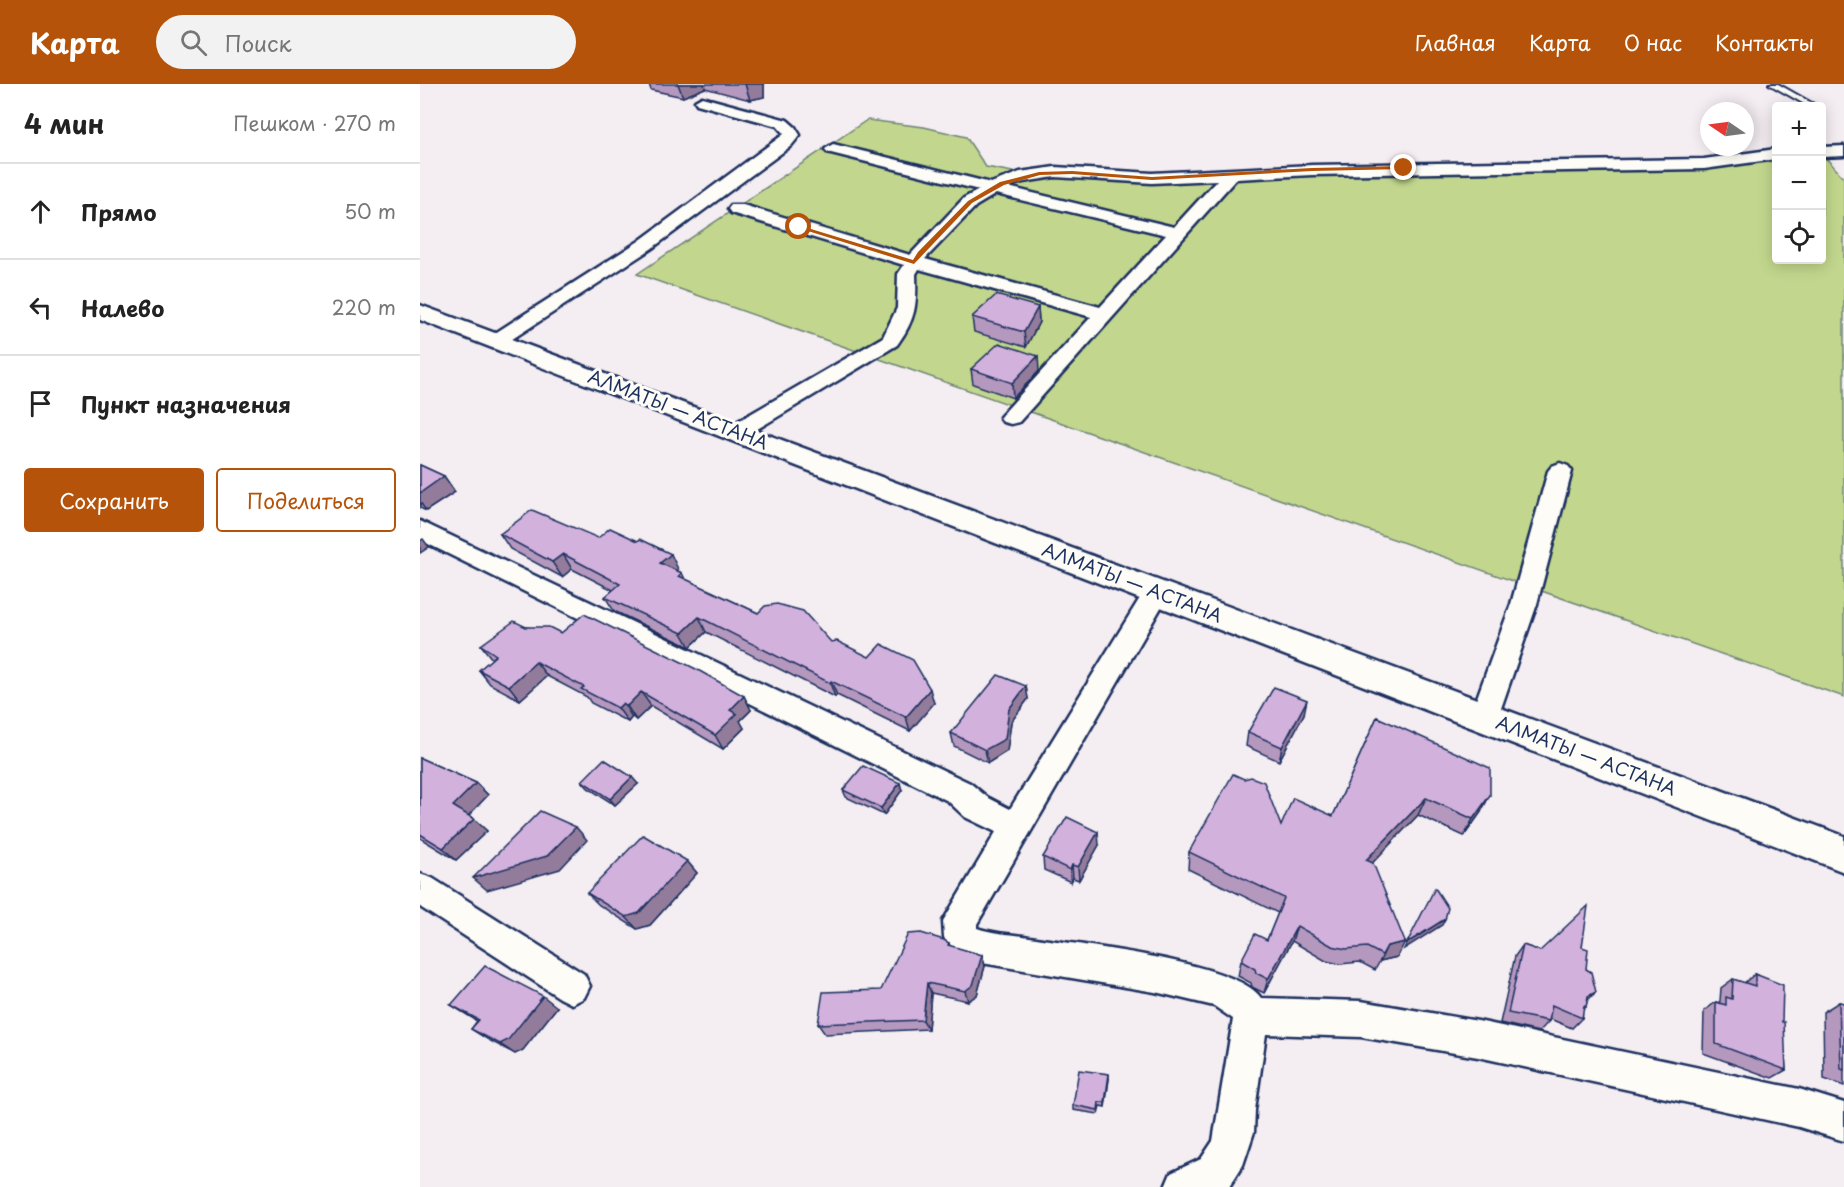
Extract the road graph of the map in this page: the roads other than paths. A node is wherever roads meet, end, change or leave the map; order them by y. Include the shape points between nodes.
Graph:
1 (1773, 84) edge
2 (702, 101) dead end
3 (1806, 102) edge
4 (833, 149) dead end
5 (1826, 150) edge
6 (1844, 151) edge
7 (1772, 155) edge
8 (1232, 173) junction
9 (992, 189) junction
10 (737, 209) dead end
11 (1178, 233) junction
12 (914, 262) junction
13 (420, 312) edge
14 (1105, 315) junction
15 (496, 341) junction
16 (1011, 417) dead end
17 (736, 432) junction
18 (1560, 471) dead end
19 (420, 530) edge
20 (1157, 592) junction
21 (1484, 717) junction
22 (1017, 826) junction
23 (1844, 854) edge
24 (420, 889) edge
25 (572, 986) dead end
26 (1251, 1016) junction
27 (1844, 1122) edge
28 (1185, 1187) edge

1 - 3 lane
2 - 15 street via 782,123 792,135 645,244
4 - 9 street
5 - 6 street
7 - 8 street via 1704,164
8 - 9 street via 1152,178 1039,173
8 - 11 street
9 - 11 street
9 - 12 street via 954,216
10 - 12 street
11 - 14 street
12 - 14 street
12 - 17 street via 907,274 907,308 890,341
13 - 15 highway, АЛМАТЫ — АСТАНА
14 - 16 street
15 - 17 highway, АЛМАТЫ — АСТАНА
17 - 20 highway, АЛМАТЫ — АСТАНА
18 - 21 street via 1524,604
19 - 22 street via 959,792 976,807
20 - 21 highway, АЛМАТЫ — АСТАНА
20 - 22 street
21 - 23 highway, АЛМАТЫ — АСТАНА
22 - 26 street via 960,921 962,937 976,945 1220,990 1244,1003
24 - 25 street
26 - 27 street via 1361,1018 1799,1108
26 - 28 street via 1230,1151 1215,1173

